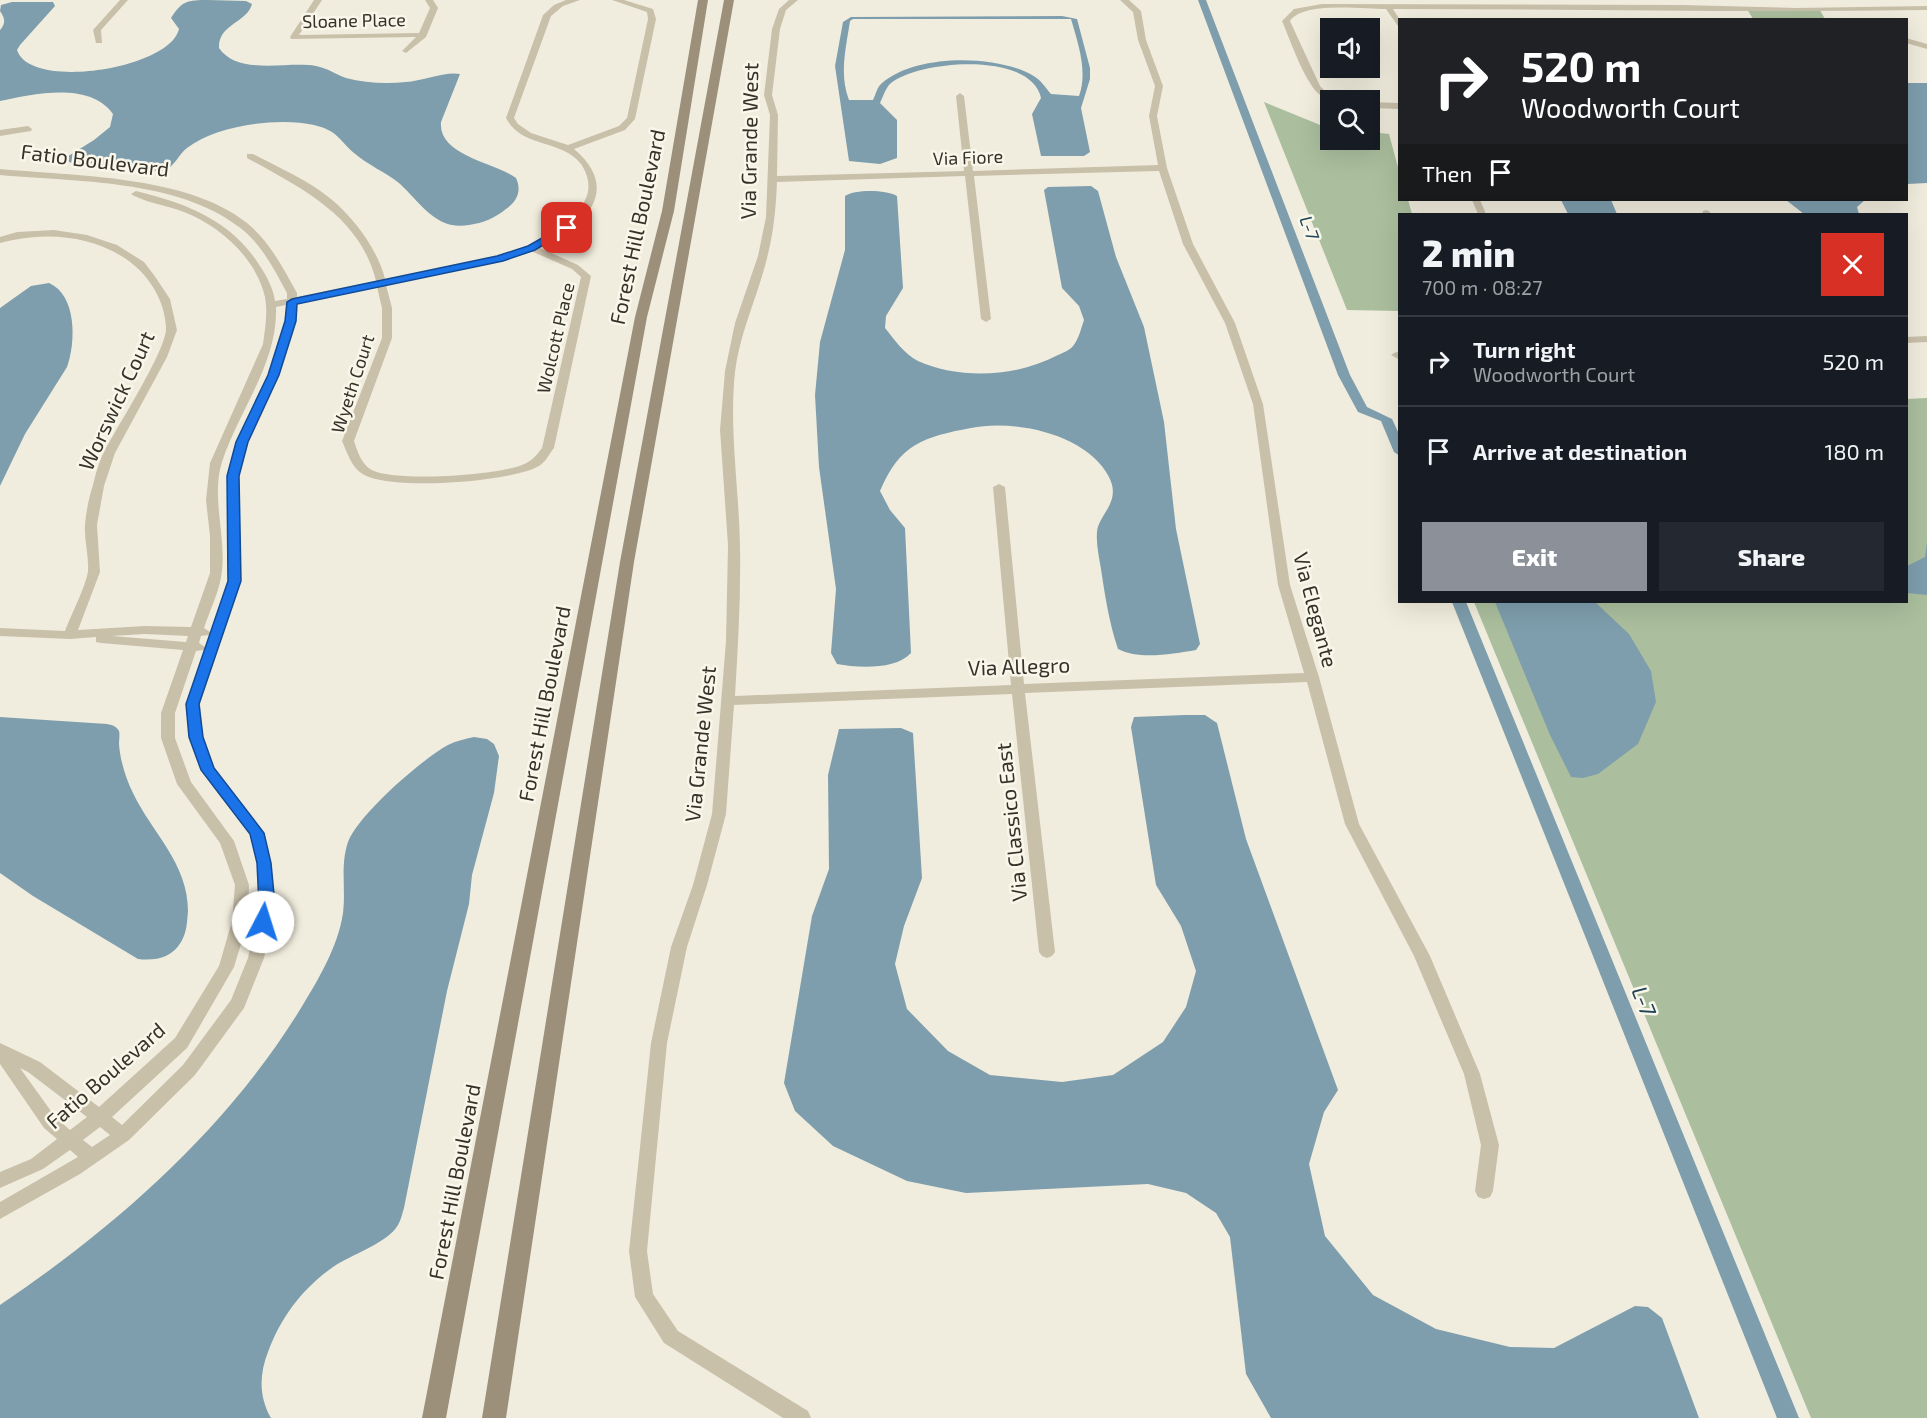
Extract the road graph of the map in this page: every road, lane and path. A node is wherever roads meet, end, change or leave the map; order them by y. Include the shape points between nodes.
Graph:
1 (124, 0) edge
2 (318, 0) edge
3 (429, 0) edge
4 (576, 0) edge
5 (616, 0) edge
6 (703, 0) edge
7 (729, 0) edge
8 (794, 0) edge
9 (1124, 0) edge
10 (1762, 0) edge
11 (1773, 0) edge
12 (1788, 1) edge
13 (1388, 7) junction
14 (1927, 8) edge
15 (1869, 9) junction
16 (1781, 10) junction
17 (1796, 10) junction
18 (1787, 18) edge
19 (1804, 18) edge
20 (1877, 18) edge
21 (1398, 24) edge
22 (423, 35) junction
23 (99, 41) dead end
24 (1908, 41) edge
25 (1927, 47) edge
26 (406, 51) dead end
27 (1320, 91) edge
28 (960, 96) dead end
29 (1380, 105) edge
30 (1398, 105) edge
31 (28, 129) dead end
32 (0, 133) edge
33 (568, 148) junction
34 (250, 156) dead end
35 (1163, 168) junction
36 (0, 172) edge
37 (968, 175) junction
38 (774, 179) junction
39 (0, 180) edge
40 (0, 240) edge
41 (532, 248) junction
42 (381, 282) junction
43 (292, 297) junction
44 (270, 302) junction
45 (986, 319) dead end
46 (1927, 339) edge
47 (1908, 340) edge
48 (536, 463) joint
49 (999, 487) dead end
50 (0, 632) edge
51 (217, 632) junction
52 (74, 635) junction
53 (194, 639) junction
54 (212, 646) junction
55 (1312, 676) junction
56 (1018, 688) junction
57 (728, 701) junction
58 (1047, 952) dead end
59 (0, 1050) edge
60 (100, 1117) junction
61 (123, 1135) junction
62 (69, 1140) junction
63 (91, 1157) junction
64 (0, 1180) edge
65 (1484, 1191) dead end
66 (0, 1211) edge
67 (434, 1418) edge
68 (494, 1418) edge
69 (801, 1418) edge

1 - 23 street via 97,30
2 - 22 street, Sloane Place via 294,38
3 - 22 street via 434,8
4 - 33 street via 552,9 547,15 510,118 512,126 521,132
5 - 33 street via 650,11 652,19 631,119 622,128
6 - 67 main road, Forest Hill Boulevard via 668,211 641,317
7 - 68 main road via 627,563
8 - 38 street, Via Grande West via 783,9 776,29 768,95 774,115
9 - 35 street, Via Elegante via 1137,11 1142,40 1159,86 1153,116
10 - 16 street
11 - 16 street
12 - 17 street
13 - 16 street
13 - 21 street
13 - 27 street via 1306,9 1287,17
14 - 15 street
15 - 17 street
15 - 20 street
16 - 17 street
16 - 18 street
17 - 19 street
22 - 26 street
24 - 25 street
28 - 37 street
29 - 30 street
31 - 32 street
33 - 41 street via 593,175 589,204 577,220
34 - 42 street, Wyeth Court via 328,201 365,242
35 - 37 street, Via Fiore
35 - 55 street, Via Elegante via 1188,244 1230,323 1258,404 1284,585
36 - 43 street, Fatio Boulevard via 122,183 206,203 243,225 268,251
37 - 38 street, Via Fiore
37 - 45 street
38 - 57 street, Via Grande West via 763,256 740,323 729,371 726,430 734,545
39 - 44 street, Fatio Boulevard via 125,192 189,209 224,228 238,243 253,261
40 - 52 street, Worswick Court via 54,233 114,247 141,264 151,277 165,299 172,330 162,357 105,464 91,525 94,572
41 - 42 street via 466,267
41 - 48 street, Wolcott Place via 586,276 548,448
42 - 43 street
42 - 48 street, Wyeth Court via 387,308 387,338 348,441 354,457 367,472 394,477 483,477
43 - 44 street
43 - 51 street via 290,321 274,375 242,442 233,476 234,581
44 - 53 street, Fatio Boulevard via 268,344 216,463 212,500 216,573
46 - 47 street
49 - 56 street, Via Classico East
50 - 52 street
51 - 53 street
51 - 54 street
52 - 53 street via 123,642
53 - 54 street
53 - 60 street, Fatio Boulevard via 168,712 168,738 184,784 227,841 242,885 240,921 226,967 181,1043
54 - 61 street via 193,704 196,737 208,770 257,833 267,905 256,958 238,1004 189,1070
55 - 56 street, Via Allegro
55 - 65 street, Via Elegante via 1352,824 1422,956 1472,1074 1490,1145
56 - 57 street, Via Allegro
56 - 58 street, Via Classico East
57 - 69 street, Via Grande West via 719,814 679,947 659,1043 638,1251 644,1298 671,1337
59 - 60 street via 34,1067
59 - 62 street via 50,1123
60 - 61 street
60 - 62 street, Fatio Boulevard
61 - 63 street
62 - 63 street
62 - 64 street, Fatio Boulevard via 37,1164
63 - 66 street

